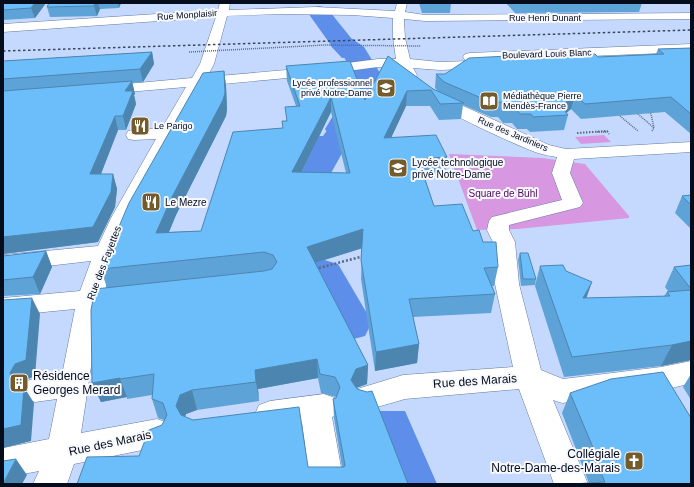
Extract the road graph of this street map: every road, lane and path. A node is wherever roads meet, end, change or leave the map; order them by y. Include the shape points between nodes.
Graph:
1 (224, 8) edge
2 (400, 9) edge
3 (306, 10) joint
4 (44, 14) dead end
5 (691, 16) edge
6 (37, 26) junction
7 (3, 28) edge
8 (421, 46) dead end
9 (691, 48) edge
10 (189, 52) dead end
11 (691, 55) edge
12 (404, 63) junction
13 (197, 81) junction
14 (89, 91) edge
15 (645, 109) edge
16 (638, 114) edge
17 (620, 116) edge
18 (654, 128) junction
19 (635, 129) dead end
20 (168, 133) junction
21 (650, 133) dead end
22 (134, 134) dead end
23 (691, 147) edge
24 (566, 154) junction
25 (106, 252) junction
26 (367, 256) edge
27 (3, 263) edge
28 (312, 270) edge
29 (128, 295) edge
30 (89, 300) junction
31 (3, 307) edge
32 (691, 372) edge
33 (529, 377) junction
34 (662, 378) junction
35 (74, 385) junction
36 (34, 390) dead end
37 (367, 398) edge
38 (677, 404) edge
39 (245, 417) edge
40 (157, 433) edge
41 (62, 453) junction
42 (3, 463) edge
43 (50, 484) edge
44 (327, 484) edge
45 (571, 484) edge

1 - 3 street, Rue Monplaisir
1 - 6 street, Rue Monplaisir via 212,17 134,19
1 - 13 street, Rue des Fayettes via 209,60
2 - 3 street, Rue Henri Dunant
2 - 5 street, Rue Henri Dunant via 425,18
2 - 12 street via 399,33
4 - 6 street
6 - 7 street, Rue Monplaisir
8 - 10 path, bridge via 325,45
9 - 12 street, Boulevard Louis Blanc via 434,59
11 - 12 street, Boulevard Louis Blanc via 440,66
12 - 13 street, Boulevard Louis Blanc via 378,63 309,72
12 - 24 street, Rue des Jardiniers via 408,72 437,100 544,149
13 - 14 street, Boulevard Louis Blanc
13 - 20 street, Rue des Fayettes
15 - 18 path via 651,114
16 - 18 path
17 - 19 path
18 - 21 path
20 - 22 street
20 - 25 street, Rue des Fayettes via 121,218
23 - 24 street, Rue des Jardiniers
24 - 33 street, Rue des Marais via 561,173 573,203 499,221 498,230 504,242 507,284
25 - 27 street
25 - 30 street, Rue des Fayettes
26 - 28 path
29 - 30 street
30 - 31 street
30 - 35 street, Rue des Fayettes
32 - 34 street
33 - 34 street via 562,391
33 - 37 street, Rue des Marais via 403,386 387,394
33 - 45 street
34 - 38 street
35 - 36 street
35 - 41 street, Rue des Fayettes
39 - 44 street via 320,407
40 - 41 street, Rue des Marais
41 - 42 street, Rue des Marais
41 - 43 street, Rue des Fayettes

